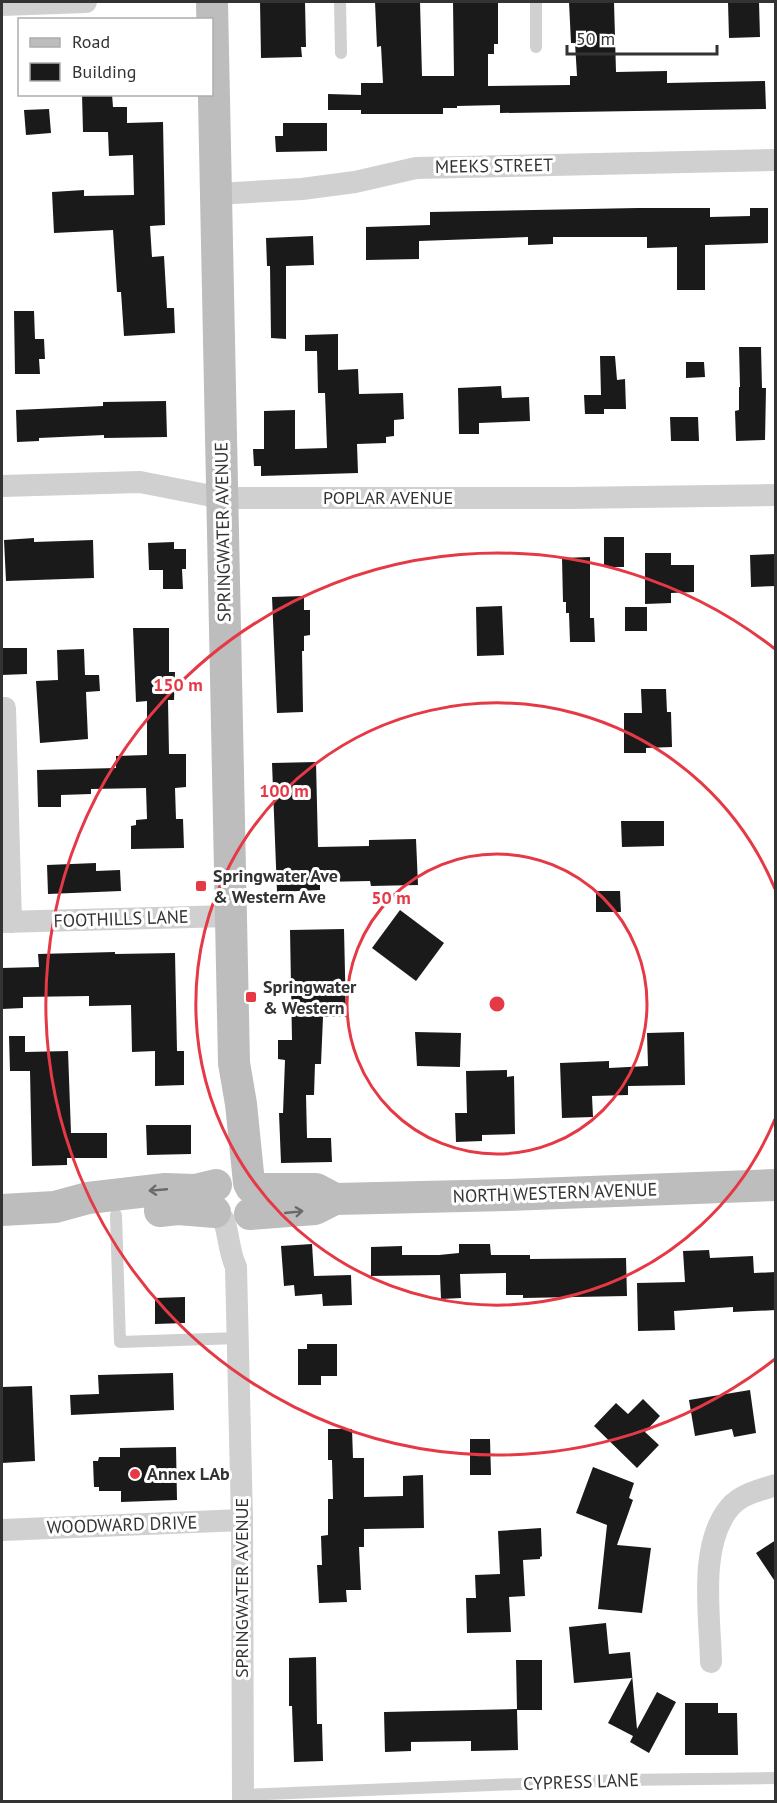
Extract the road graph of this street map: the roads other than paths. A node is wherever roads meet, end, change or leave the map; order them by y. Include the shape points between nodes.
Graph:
1 (86, 2) edge
2 (212, 2) edge
3 (340, 2) edge
4 (536, 2) edge
5 (2, 5) edge
6 (212, 18) edge
7 (536, 47) dead end
8 (213, 50) edge
9 (341, 53) dead end
10 (776, 160) edge
11 (216, 194) junction
12 (2, 486) edge
13 (776, 495) edge
14 (222, 498) junction
15 (2, 708) edge
16 (230, 916) junction
17 (6, 922) edge
18 (776, 1185) edge
19 (234, 1201) junction
20 (55, 1207) junction
21 (2, 1210) edge
22 (116, 1215) junction
23 (237, 1338) junction
24 (776, 1485) edge
25 (242, 1520) junction
26 (2, 1530) edge
27 (711, 1662) dead end
28 (776, 1778) edge
29 (242, 1798) edge

1 - 5 street
2 - 6 street, SPRINGWATER AVENUE
3 - 9 lane
4 - 7 lane
8 - 11 street, SPRINGWATER AVENUE
10 - 11 street, MEEKS STREET via 416,168 302,189
11 - 14 street, SPRINGWATER AVENUE
12 - 14 street, POPLAR AVENUE via 140,482
13 - 14 street, POPLAR AVENUE
14 - 16 street, SPRINGWATER AVENUE
15 - 17 street, FOOTHILLS LANE
16 - 17 street, FOOTHILLS LANE
16 - 19 street, SPRINGWATER AVENUE via 234,1063 241,1104
18 - 19 street, NORTH WESTERN AVENUE via 335,1199 316,1189 261,1189
19 -> 20 street, NORTH WESTERN AVENUE via 195,1190 165,1189 88,1198
19 - 22 street, NORTH WESTERN AVENUE
19 - 23 street, SPRINGWATER AVENUE via 228,1235 236,1267
20 - 21 street, NORTH WESTERN AVENUE
20 - 22 street, NORTH WESTERN AVENUE via 89,1215
22 - 23 lane via 120,1342
23 - 25 street, SPRINGWATER AVENUE
24 - 27 street via 751,1492 731,1506 718,1525 711,1547 709,1585
25 - 26 street, WOODWARD DRIVE
25 - 29 street, SPRINGWATER AVENUE
28 - 29 lane, CYPRESS LANE via 619,1780

